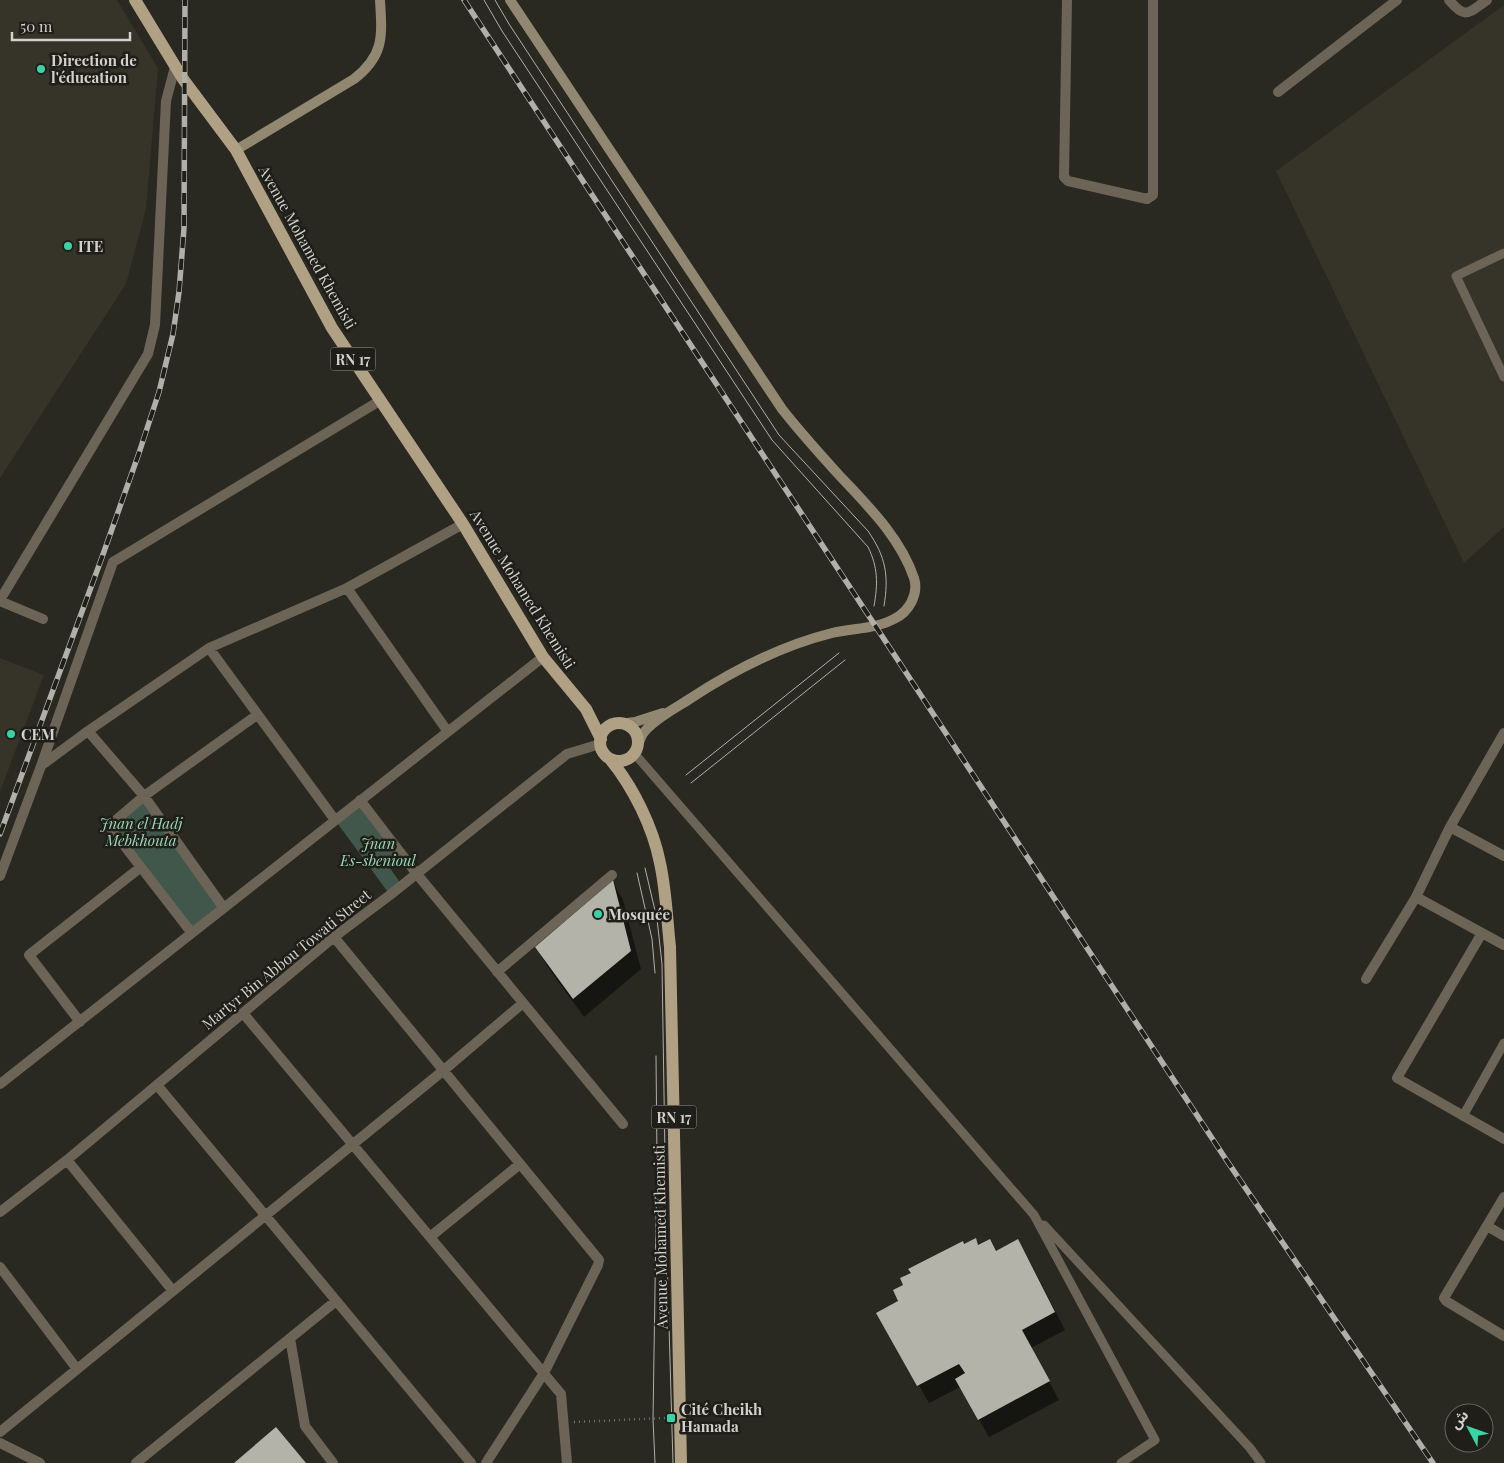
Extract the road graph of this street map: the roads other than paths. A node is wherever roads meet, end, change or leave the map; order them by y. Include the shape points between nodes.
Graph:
1 (135, 0) edge
2 (380, 0) edge
3 (510, 0) edge
4 (1068, 0) edge
5 (1153, 0) edge
6 (1397, 0) edge
7 (1450, 0) edge
8 (1487, 0) edge
9 (175, 67) junction
10 (1278, 92) dead end
11 (236, 150) junction
12 (1504, 253) edge
13 (1504, 377) edge
14 (381, 400) junction
15 (463, 524) junction
16 (348, 588) junction
17 (0, 600) edge
18 (43, 619) dead end
19 (209, 648) junction
20 (543, 657) junction
21 (586, 709) junction
22 (669, 712) junction
23 (257, 715) junction
24 (616, 724) junction
25 (88, 731) junction
26 (448, 732) junction
27 (1504, 733) edge
28 (600, 741) junction
29 (634, 753) junction
30 (610, 759) junction
31 (41, 766) junction
32 (625, 779) junction
33 (144, 796) junction
34 (360, 800) junction
35 (335, 820) junction
36 (1450, 827) junction
37 (1504, 856) edge
38 (141, 867) junction
39 (416, 874) junction
40 (612, 875) dead end
41 (0, 876) edge
42 (1416, 897) junction
43 (223, 907) junction
44 (192, 932) junction
45 (1482, 933) junction
46 (334, 937) junction
47 (1504, 945) edge
48 (498, 972) junction
49 (1366, 979) dead end
50 (523, 1003) junction
51 (244, 1013) junction
52 (80, 1022) junction
53 (1504, 1043) edge
54 (444, 1070) junction
55 (0, 1084) edge
56 (156, 1085) junction
57 (1463, 1116) junction
58 (623, 1124) dead end
59 (1504, 1139) edge
60 (353, 1144) junction
61 (67, 1160) junction
62 (520, 1164) junction
63 (1504, 1197) edge
64 (0, 1212) edge
65 (1034, 1215) junction
66 (265, 1216) junction
67 (1487, 1226) junction
68 (1504, 1236) edge
69 (430, 1237) junction
70 (0, 1267) edge
71 (173, 1291) junction
72 (336, 1301) junction
73 (1504, 1336) edge
74 (290, 1338) junction
75 (77, 1369) junction
76 (544, 1373) junction
77 (0, 1432) edge
78 (0, 1443) edge
79 (40, 1463) edge
80 (136, 1463) edge
81 (333, 1463) edge
82 (471, 1463) edge
83 (486, 1463) edge
84 (567, 1463) edge
85 (681, 1463) edge
86 (1121, 1463) edge
87 (1261, 1463) edge

1 - 9 main road, Avenue Mohamed Khemisti / RN 17
2 - 11 street via 380,46 364,72
3 - 22 street via 782,409 804,438 880,520 902,552 914,578 914,597 903,614 894,620 796,644 716,682
4 - 5 street via 1064,177 1068,181 1147,199 1153,195
6 - 10 street
7 - 8 street via 1458,11 1464,13
9 - 11 main road, Avenue Mohamed Khemisti / RN 17
9 - 17 street via 166,101 154,325 148,354
11 - 14 main road, Avenue Mohamed Khemisti / RN 17 via 332,328
12 - 13 lane via 1456,276
14 - 15 main road, Avenue Mohamed Khemisti / RN 17
14 - 31 street via 113,562
15 - 16 street
15 - 20 main road, Avenue Mohamed Khemisti / RN 17
16 - 19 street
16 - 26 street
17 - 18 street
19 - 23 street
19 - 25 street
20 - 21 main road, Avenue Mohamed Khemisti / RN 17
20 - 26 street
21 - 24 main road
21 - 28 main road
22 - 24 street
22 - 29 street via 644,732
23 - 33 street
23 - 35 street
24 - 28 main road via 607,728
24 - 29 main road via 625,724 634,731 638,742
25 - 31 street
25 - 33 street
26 - 34 street
27 - 36 street
28 - 30 main road via 603,753
28 - 39 street, Martyr Bin Abbou Towati Street via 567,754
29 - 30 main road via 618,761
29 - 32 main road
29 - 65 lane
30 - 32 main road, Avenue Mohamed Khemisti
31 - 41 street
32 - 85 main road, Avenue Mohamed Khemisti / RN 17 via 641,807 660,862 670,947
33 - 38 street via 108,826
33 - 43 street
34 - 35 street
34 - 39 street
35 - 43 street
36 - 37 street
36 - 42 street
38 - 44 street
38 - 52 street via 30,954
39 - 46 street, Martyr Bin Abbou Towati Street
39 - 48 street
40 - 48 street
42 - 45 street
42 - 49 street
43 - 44 street
44 - 52 street
45 - 47 street
45 - 57 street via 1397,1078
46 - 51 street, Martyr Bin Abbou Towati Street
46 - 54 street
48 - 50 street
50 - 54 street
50 - 58 street
51 - 56 street, Martyr Bin Abbou Towati Street
51 - 60 street
52 - 55 street
53 - 57 lane
54 - 60 street
54 - 62 street
56 - 61 street, Martyr Bin Abbou Towati Street
56 - 66 street
57 - 59 street
60 - 66 street
60 - 69 street
61 - 64 street, Martyr Bin Abbou Towati Street
61 - 71 street
62 - 69 street
62 - 76 street via 599,1260
63 - 67 street
65 - 86 lane via 1155,1440
65 - 87 lane
66 - 71 street
66 - 72 street
67 - 68 street
67 - 73 street via 1444,1298
69 - 76 street
70 - 75 street
71 - 75 street
72 - 74 street
72 - 82 street
74 - 80 street
74 - 81 street via 305,1426
75 - 77 street
76 - 83 street
76 - 84 street via 561,1394
78 - 79 street

